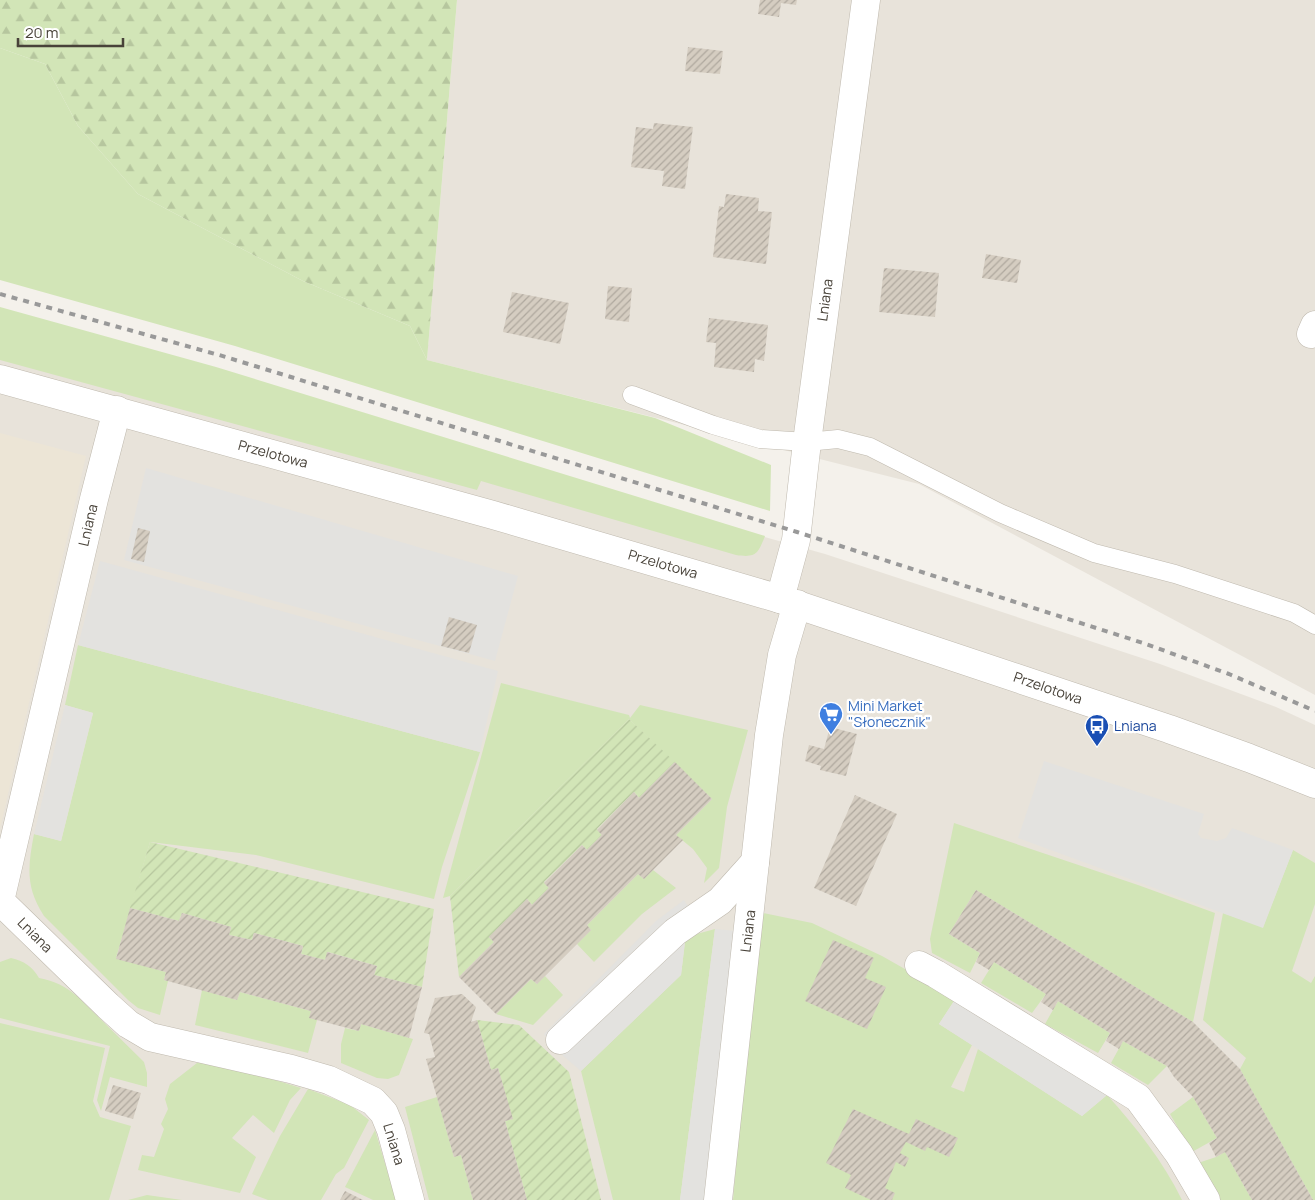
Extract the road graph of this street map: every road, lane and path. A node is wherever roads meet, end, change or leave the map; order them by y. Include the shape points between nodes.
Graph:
1 (866, 0) edge
2 (0, 379) edge
3 (632, 395) dead end
4 (116, 410) junction
5 (807, 442) junction
6 (788, 602) junction
7 (1315, 624) edge
8 (1315, 784) edge
9 (755, 862) junction
10 (0, 901) edge
11 (919, 966) dead end
12 (560, 1040) dead end
13 (410, 1200) edge
14 (718, 1200) edge
15 (1206, 1200) edge

1 - 5 street, Lniana
2 - 4 street, Przelotowa
3 - 5 lane via 760,439
4 - 6 street, Przelotowa via 493,515
4 - 10 street, Lniana
5 - 6 street, Lniana
5 - 7 lane via 838,439 870,447 1000,513 1094,553 1193,580 1294,613
6 - 8 street, Przelotowa via 1169,729
6 - 9 street, Lniana
9 - 12 street via 720,901 675,932
9 - 14 street, Lniana
10 - 13 street, Lniana via 108,1006 128,1024 150,1037 291,1069 329,1080 373,1101 384,1113 391,1130
11 - 15 street via 1138,1098 1180,1154

